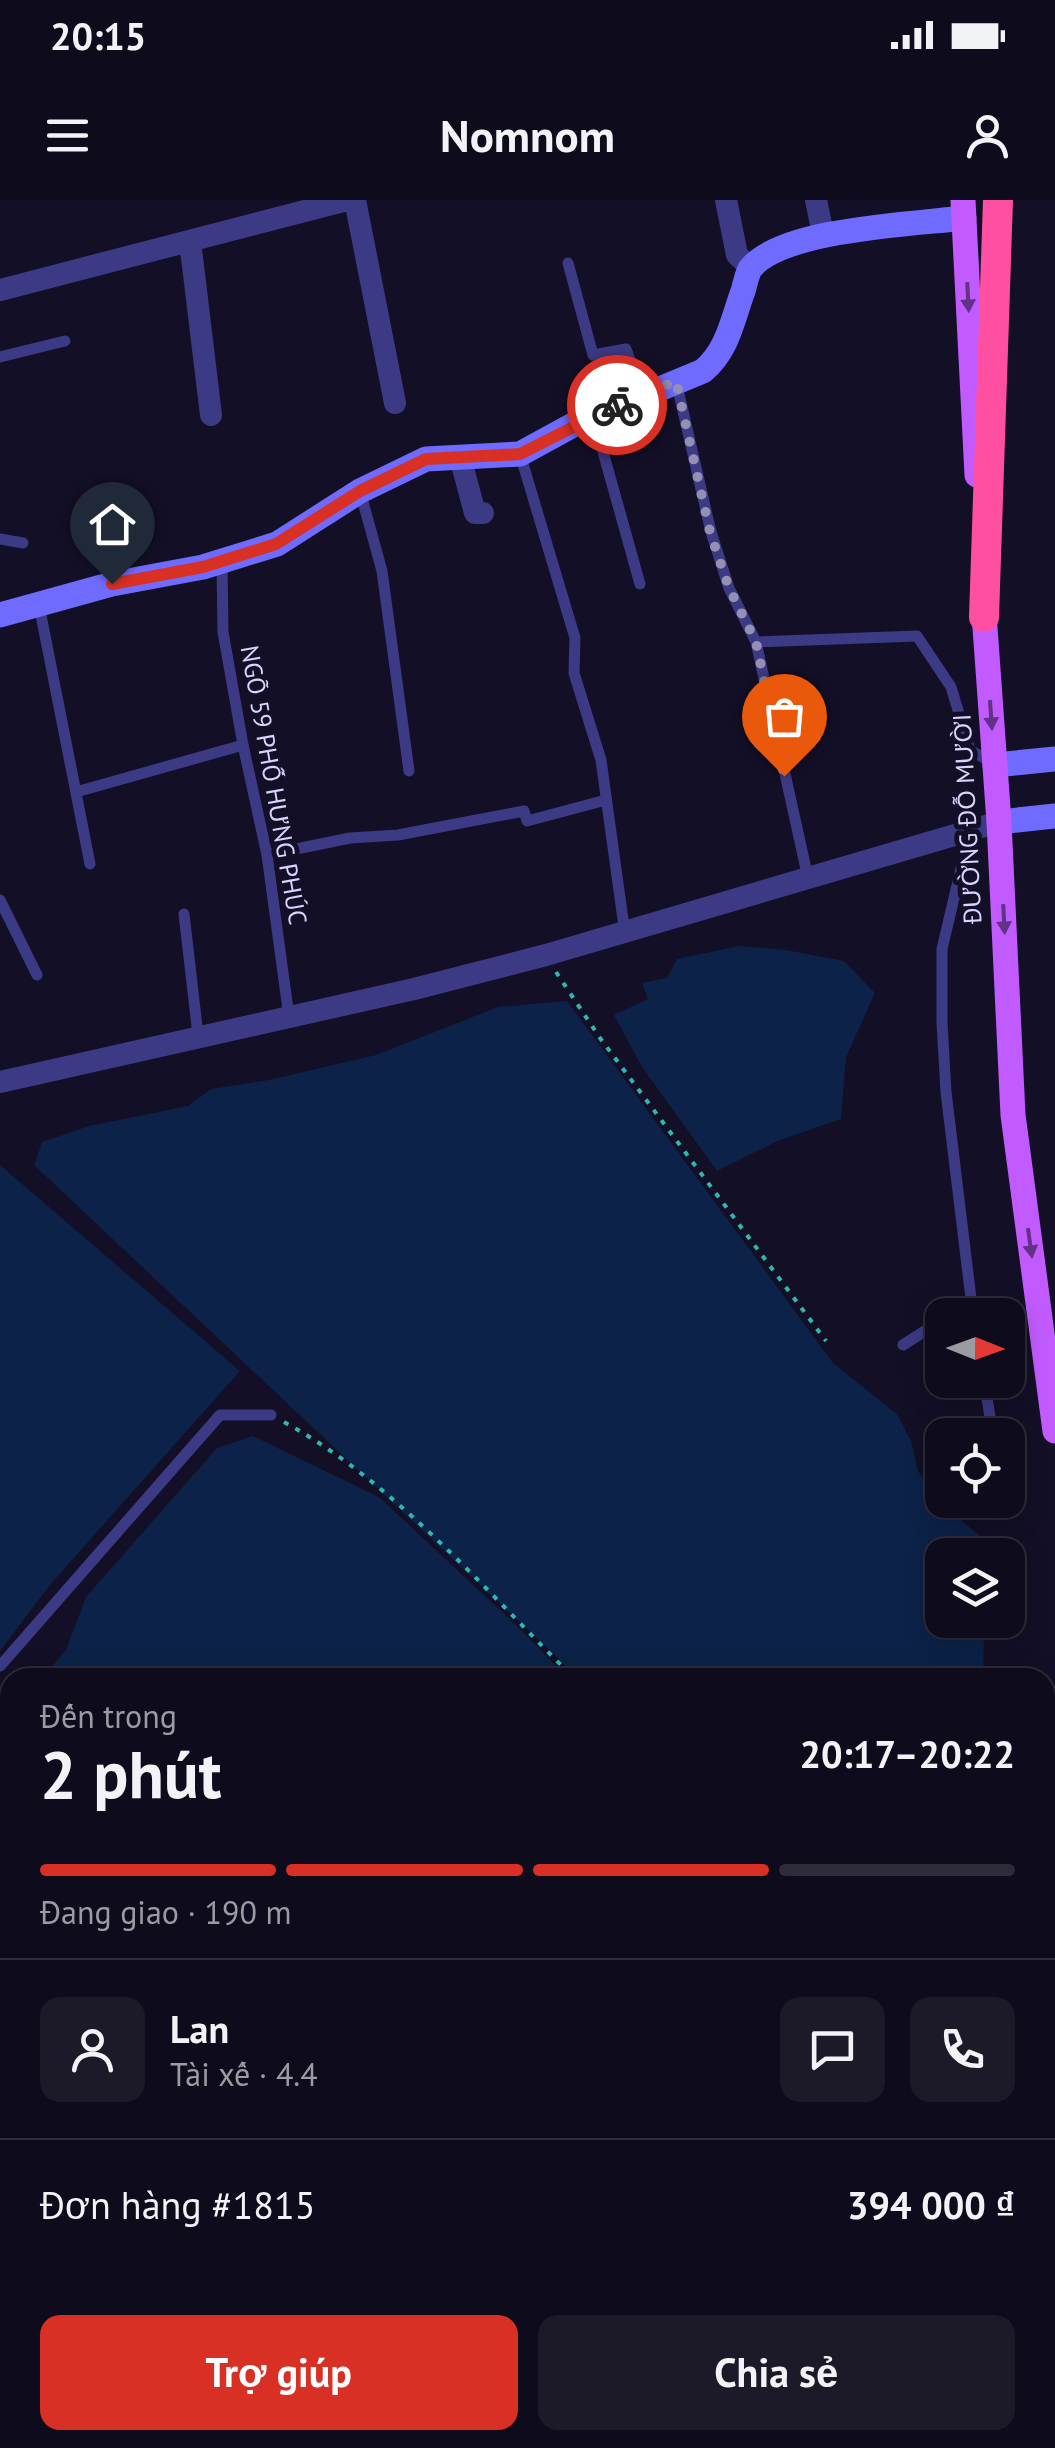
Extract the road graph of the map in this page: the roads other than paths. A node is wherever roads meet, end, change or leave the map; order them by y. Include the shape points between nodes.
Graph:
1 (347, 200) edge
2 (355, 200) edge
3 (726, 200) edge
4 (816, 200) edge
5 (998, 200) edge
6 (964, 209) edge
7 (823, 234) junction
8 (190, 242) junction
9 (568, 263) dead end
10 (751, 268) junction
11 (0, 290) edge
12 (65, 341) dead end
13 (0, 357) edge
14 (676, 381) junction
15 (643, 395) junction
16 (396, 402) dead end
17 (211, 414) dead end
18 (593, 416) junction
19 (520, 454) junction
20 (460, 457) junction
21 (360, 491) junction
22 (483, 512) dead end
23 (0, 538) edge
24 (24, 543) dead end
25 (222, 562) junction
26 (640, 584) dead end
27 (39, 605) junction
28 (0, 615) edge
29 (984, 617) junction
30 (756, 642) junction
31 (243, 745) junction
32 (1055, 759) edge
33 (996, 765) junction
34 (409, 771) dead end
35 (76, 792) junction
36 (606, 800) junction
37 (1055, 816) edge
38 (999, 822) junction
39 (970, 830) junction
40 (267, 855) junction
41 (90, 864) dead end
42 (808, 879) junction
43 (0, 900) edge
44 (184, 914) dead end
45 (626, 934) junction
46 (37, 975) dead end
47 (288, 1017) junction
48 (198, 1036) junction
49 (0, 1082) edge
50 (971, 1298) edge
51 (925, 1331) edge
52 (903, 1345) dead end
53 (271, 1415) road end
54 (1055, 1431) edge
55 (0, 1666) edge

1 - 8 street
2 - 16 street
3 - 10 street via 737,255
4 - 7 street
5 - 29 highway
6 - 7 street
6 -> 29 main road, ĐƯỜNG ĐỖ MƯỜI
7 - 10 street
8 - 11 street
8 - 17 street
9 - 15 lane via 593,356 626,349
10 - 14 street via 718,359
12 - 13 lane
14 - 15 street
14 - 30 lane via 710,532
15 - 18 street
18 - 19 street
18 - 26 lane
19 - 20 street
19 - 36 lane via 575,638 574,673
20 - 21 street via 426,459
20 - 22 street via 474,513
21 - 25 street via 276,544
21 - 34 lane via 382,570
23 - 24 lane
25 - 27 street
25 - 31 lane, NGÕ 59 PHỐ HƯNG PHÚC via 223,632
27 - 28 street
27 - 35 lane
29 -> 33 main road, ĐƯỜNG ĐỖ MƯỜI
30 - 33 lane via 917,636 950,688 970,750
30 - 42 lane
31 - 35 lane
31 - 40 lane, NGÕ 59 PHỐ HƯNG PHÚC
32 - 33 street
33 - 38 main road, ĐƯỜNG ĐỖ MƯỜI
35 - 41 lane
36 - 40 lane via 527,821 524,812
36 - 45 lane
37 - 38 street
38 - 39 street
38 -> 54 main road, ĐƯỜNG ĐỖ MƯỜI via 1013,1115
39 - 42 street
39 - 50 lane via 942,949 942,1024
40 - 47 lane, NGÕ 59 PHỐ HƯNG PHÚC
42 - 45 street
43 - 46 lane
44 - 48 lane
45 - 47 street
47 - 48 street
48 - 49 street
51 - 52 lane
53 - 55 lane via 220,1415

